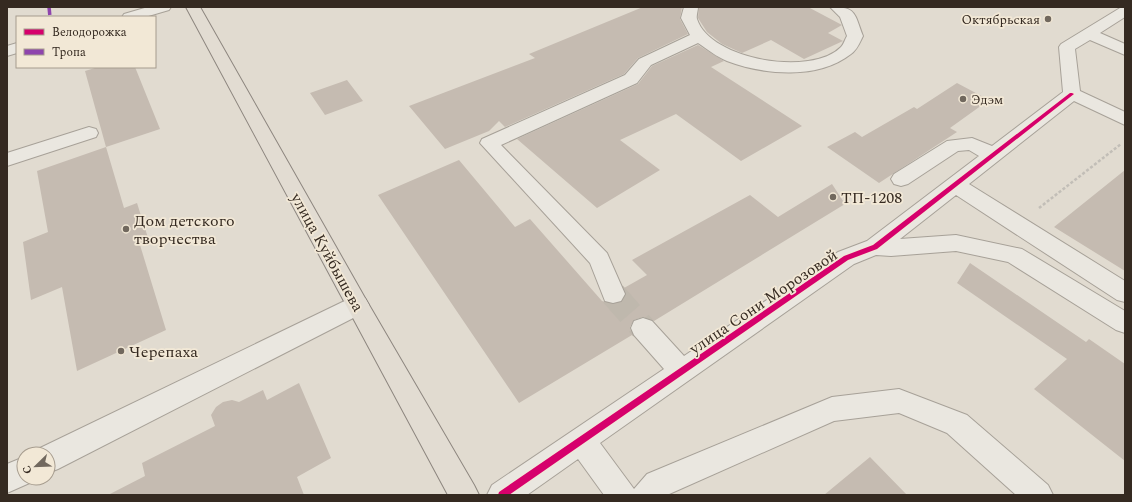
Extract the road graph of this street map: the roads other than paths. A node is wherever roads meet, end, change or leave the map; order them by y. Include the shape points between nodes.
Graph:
1 (164, 7) edge
2 (193, 7) edge
3 (691, 7) edge
4 (837, 7) edge
5 (1125, 11) edge
6 (132, 16) edge
7 (1088, 34) junction
8 (700, 38) junction
9 (1125, 50) edge
10 (1072, 94) junction
11 (1125, 103) edge
12 (1125, 119) edge
13 (89, 133) dead end
14 (993, 155) junction
15 (7, 160) edge
16 (901, 179) dead end
17 (955, 185) junction
18 (875, 247) junction
19 (1125, 293) edge
20 (613, 294) tunnel mouth
21 (357, 305) junction
22 (1125, 323) edge
23 (643, 328) tunnel mouth
24 (682, 372) junction
25 (581, 441) junction
26 (56, 455) edge
27 (464, 495) edge
28 (502, 495) edge
29 (622, 495) edge
30 (646, 495) edge
31 (1038, 495) edge

1 - 6 street
2 - 21 main road, улица Куйбышева
3 - 8 street via 689,18
4 - 8 street via 847,15 855,36 847,50 829,61 803,67 777,67 746,62
5 - 7 street
7 - 9 street
7 - 10 street via 1067,47
8 - 20 street via 645,62 631,79 489,143 599,259
10 - 11 street via 1102,92
10 - 12 street
10 - 14 street, улица Сони Морозовой
13 - 15 street
14 - 16 street via 972,144 954,145
14 - 17 street, улица Сони Морозовой
17 - 18 street, улица Сони Морозовой
17 - 19 street
18 - 22 street via 956,243 1014,255
18 - 24 street, улица Сони Морозовой via 846,258
21 - 26 street
21 - 27 main road, улица Куйбышева
23 - 24 street
24 - 25 street, улица Сони Морозовой
25 - 28 street, улица Сони Морозовой
25 - 29 street
30 - 31 street via 657,484 832,409 899,401 957,424

